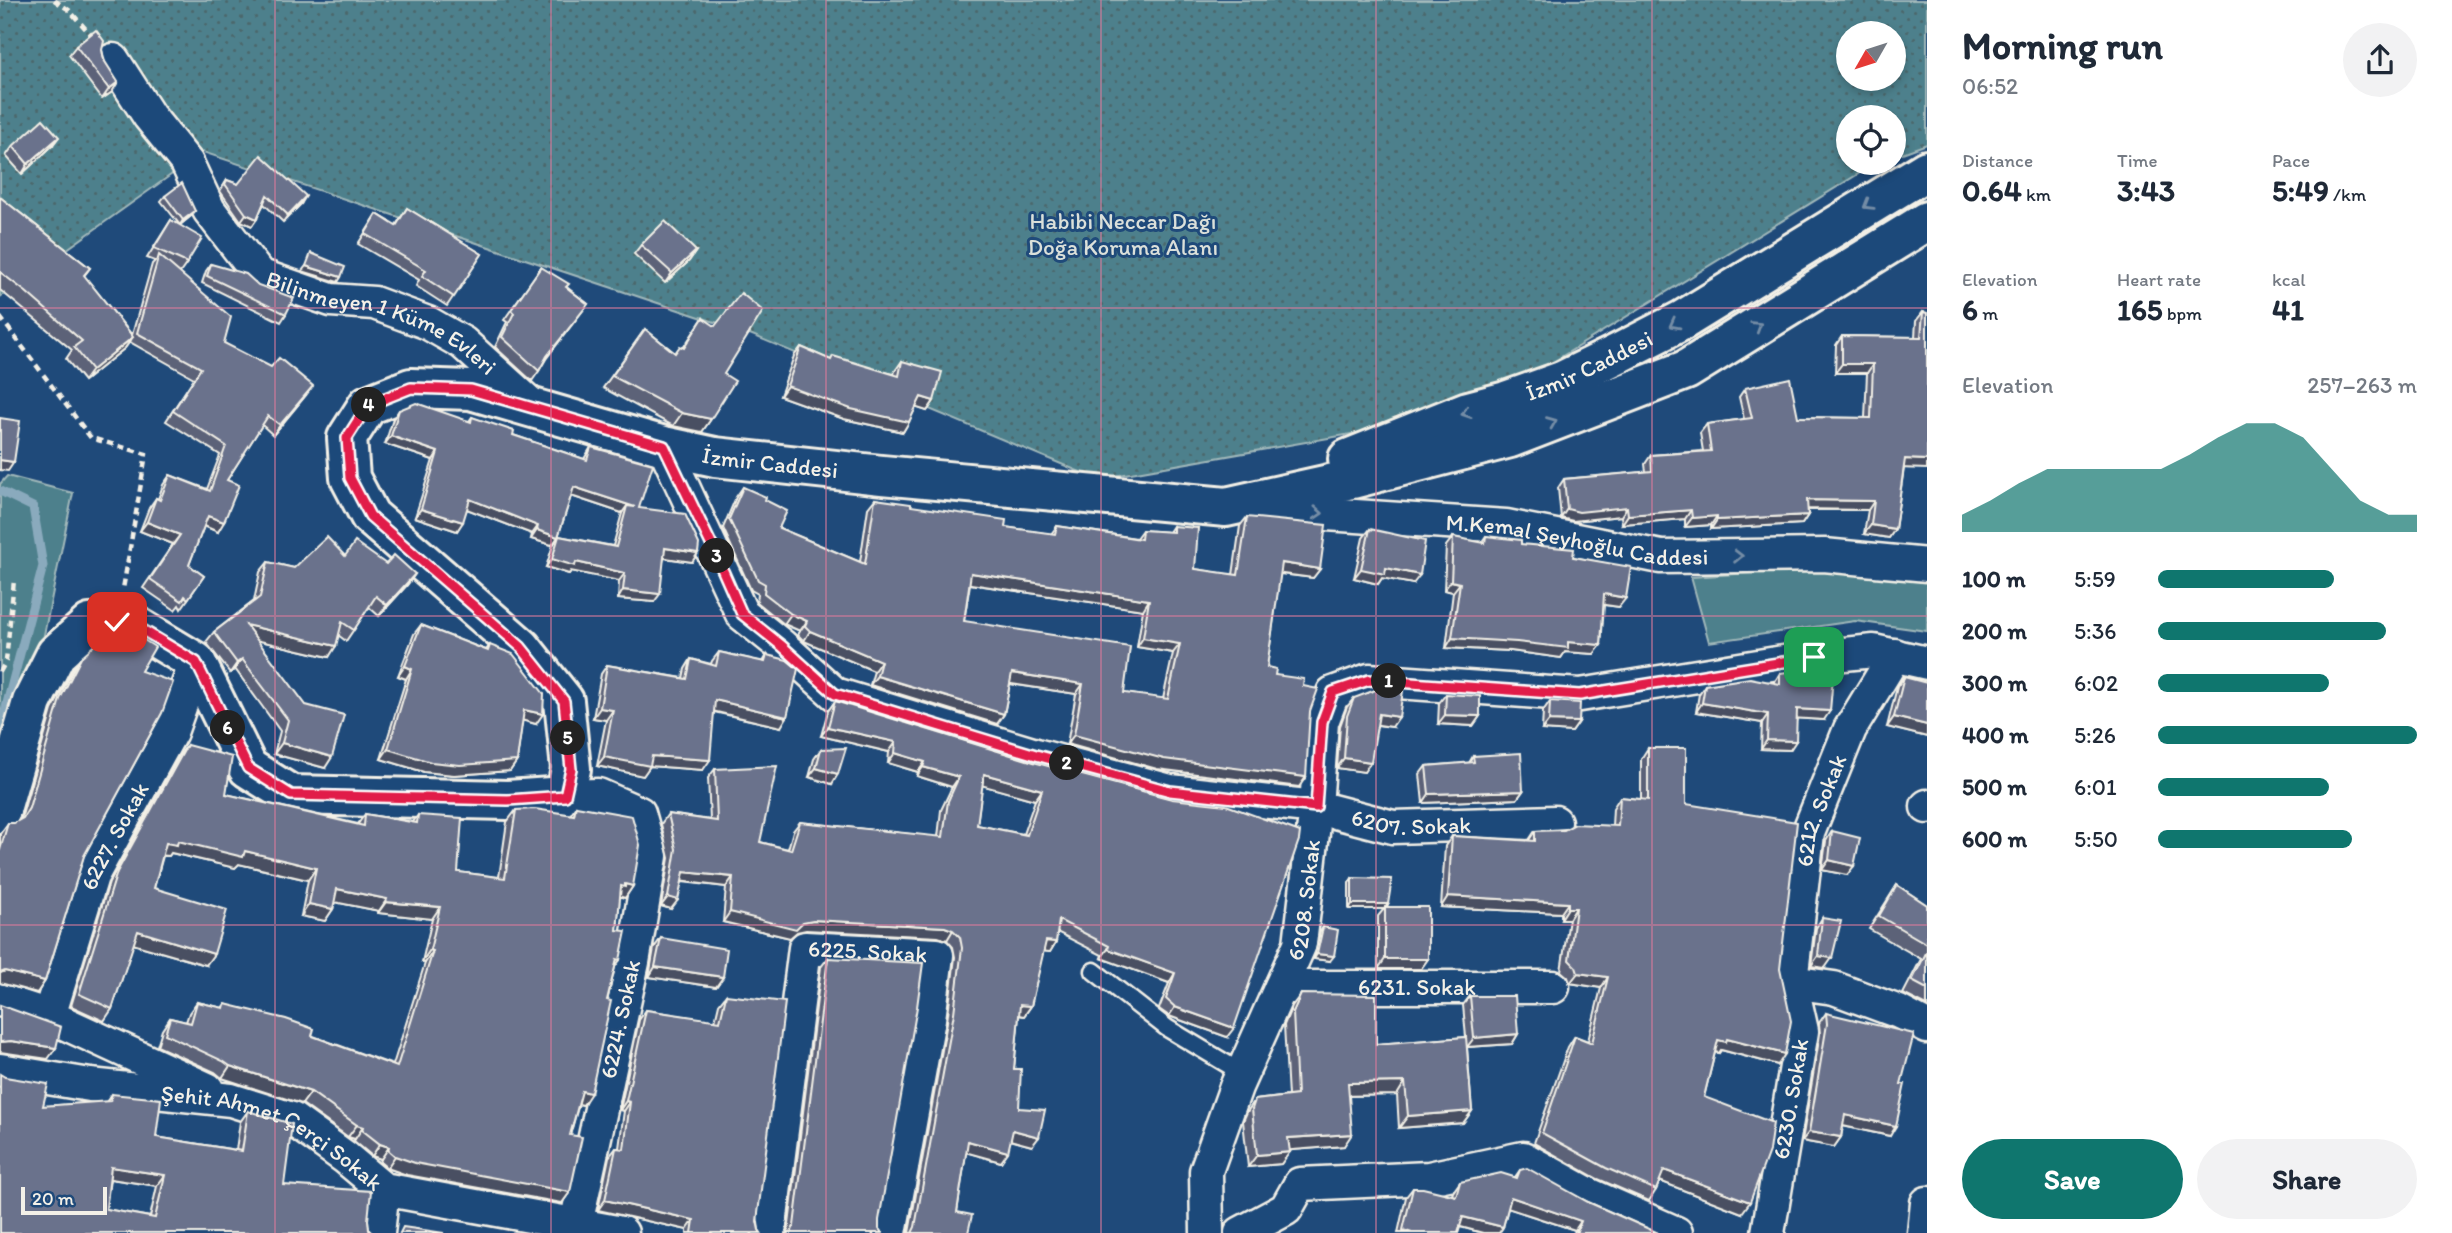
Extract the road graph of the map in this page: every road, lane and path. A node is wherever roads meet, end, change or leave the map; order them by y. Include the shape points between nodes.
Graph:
1 (54, 0) edge
2 (113, 60) joint
3 (1927, 170) edge
4 (1927, 221) edge
5 (0, 317) edge
6 (536, 409) junction
7 (664, 446) junction
8 (1226, 507) junction
9 (1927, 565) edge
10 (14, 580) dead end
11 (117, 622) junction
12 (1895, 655) junction
13 (196, 662) junction
14 (1927, 663) edge
15 (0, 672) edge
16 (565, 796) junction
17 (1316, 807) junction
18 (0, 813) edge
19 (1555, 822) dead end
20 (1094, 971) dead end
21 (1791, 982) junction
22 (1281, 987) junction
23 (1553, 987) dead end
24 (0, 1000) edge
25 (49, 1016) junction
26 (1927, 1027) edge
27 (0, 1070) edge
28 (1242, 1073) junction
29 (230, 1100) junction
30 (383, 1189) junction
31 (1927, 1203) edge
32 (576, 1224) junction
33 (378, 1233) edge
34 (622, 1233) edge
35 (769, 1233) edge
36 (890, 1233) edge
37 (1207, 1233) edge
38 (1241, 1233) edge
39 (1676, 1233) edge
40 (1768, 1233) edge
41 (1924, 1233) edge

1 - 2 path via 69,10
2 - 6 street, Bilinmeyen 1 Küme Evleri via 187,163 209,209 258,275 331,300 374,303 428,323 463,343
3 -> 8 street, İzmir Caddesi via 1683,320 1573,376 1468,411
8 -> 4 street, İzmir Caddesi via 1510,438 1686,370
5 - 11 path via 91,438 146,454
6 - 7 street, İzmir Caddesi
6 - 16 street, İzmir Caddesi via 471,390 411,388 368,405 347,438 350,478 370,516 521,647 564,701 571,769
7 - 8 street, İzmir Caddesi via 715,457
7 - 17 street, 6207. Sokak via 742,614 835,694 1170,791
8 -> 9 street, M.Kemal Şeyhoğlu Caddesi via 1506,526 1661,557 1824,555
10 - 15 path via 6,662
11 - 13 street via 136,626
11 - 18 street via 90,624 56,654 32,702
12 - 14 street, 6208. Sokak
12 - 17 street, 6208. Sokak via 1874,650 1814,657 1580,695 1369,680 1333,692 1322,722
12 - 21 street, 6212. Sokak via 1850,729 1808,833
13 - 16 street via 248,768 291,795 508,800
13 - 25 street, 6227. Sokak via 171,732 92,876
16 - 32 street, 6224. Sokak via 598,795 639,813 651,856 633,962
17 - 19 street, 6207. Sokak via 1393,827
17 - 22 street, 6208. Sokak via 1300,944
20 - 28 lane via 1167,1028
21 - 26 street via 1834,988
21 - 40 street, 6230. Sokak via 1802,1031
22 - 23 street, 6231. Sokak
22 - 28 street, 6208. Sokak
24 - 25 street
25 - 29 street
27 - 29 street, Şehit Ahmet Çerçi Sokak
28 - 37 street, 6208. Sokak via 1206,1171
29 - 30 street, Şehit Ahmet Çerçi Sokak via 292,1119
30 - 32 street, Şehit Ahmet Çerçi Sokak
30 - 33 street
31 - 41 street
32 - 34 street, Şehit Ahmet Çerçi Sokak
35 - 36 street, 6225. Sokak via 805,948 937,955
38 - 39 street via 1286,1209 1300,1184 1429,1178 1523,1158 1590,1195

